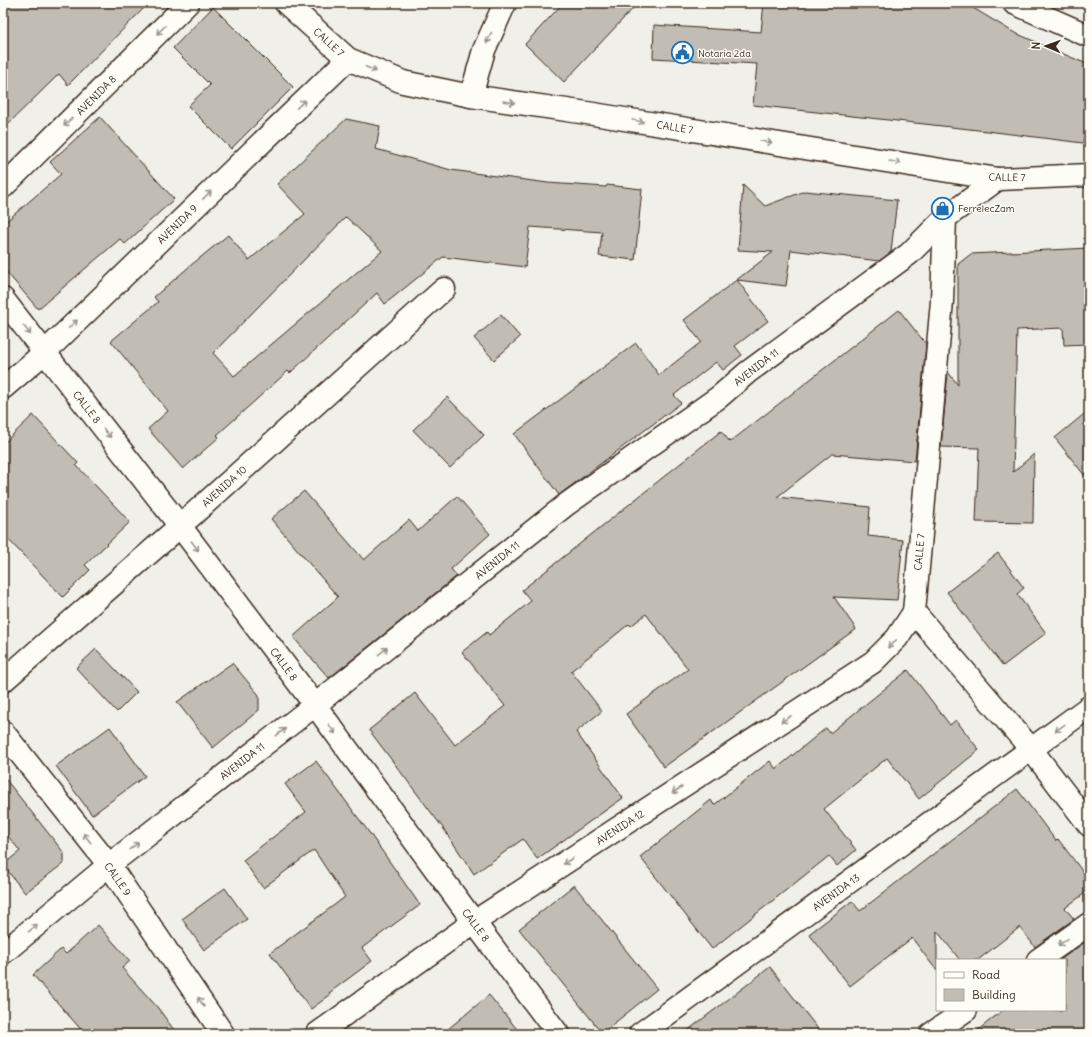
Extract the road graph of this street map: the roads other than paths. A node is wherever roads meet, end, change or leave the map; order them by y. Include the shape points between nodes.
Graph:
1 (188, 3) edge
2 (286, 3) edge
3 (505, 3) edge
4 (1014, 3) edge
5 (1089, 36) edge
6 (348, 59) junction
7 (471, 96) junction
8 (1089, 175) edge
9 (998, 179) junction
10 (3, 187) edge
11 (945, 218) junction
12 (444, 289) dead end
13 (3, 299) edge
14 (44, 353) junction
15 (3, 388) edge
16 (180, 526) junction
17 (914, 612) junction
18 (3, 681) edge
19 (315, 705) junction
20 (1089, 707) edge
21 (3, 732) edge
22 (1031, 749) junction
23 (1089, 825) edge
24 (109, 865) junction
25 (474, 922) junction
26 (1089, 924) edge
27 (3, 953) edge
28 (1039, 959) edge
29 (965, 1011) edge
30 (223, 1034) edge
31 (317, 1034) edge
32 (558, 1034) edge
33 (640, 1034) edge
34 (931, 1034) edge

1 -> 10 street, AVENIDA 8
2 - 6 street, CALLE 7
3 -> 7 street via 484,50
4 - 5 street
6 -> 7 street, CALLE 7 via 403,82
14 -> 6 street, AVENIDA 9
7 -> 9 street, CALLE 7
8 - 9 street, CALLE 7
9 - 11 street, AVENIDA 11
11 - 17 street, CALLE 7 via 942,301
19 -> 11 street, AVENIDA 11 via 567,504 719,397 748,372 909,254
12 - 16 street, AVENIDA 10
13 -> 14 street, CALLE 8
14 - 15 street, AVENIDA 9
14 -> 16 street, CALLE 8
16 - 18 street, AVENIDA 10
16 -> 19 street, CALLE 8
17 - 22 street
17 -> 25 street, AVENIDA 12 via 897,638 873,662
24 -> 19 street, AVENIDA 11
19 -> 25 street, CALLE 8
20 -> 22 street, AVENIDA 13
24 -> 21 street, CALLE 9
22 - 23 street
22 - 33 street, AVENIDA 13
27 -> 24 street, AVENIDA 11
30 -> 24 street, CALLE 9
25 - 31 street, AVENIDA 12
25 - 32 street, CALLE 8
26 -> 28 street
29 - 34 street

